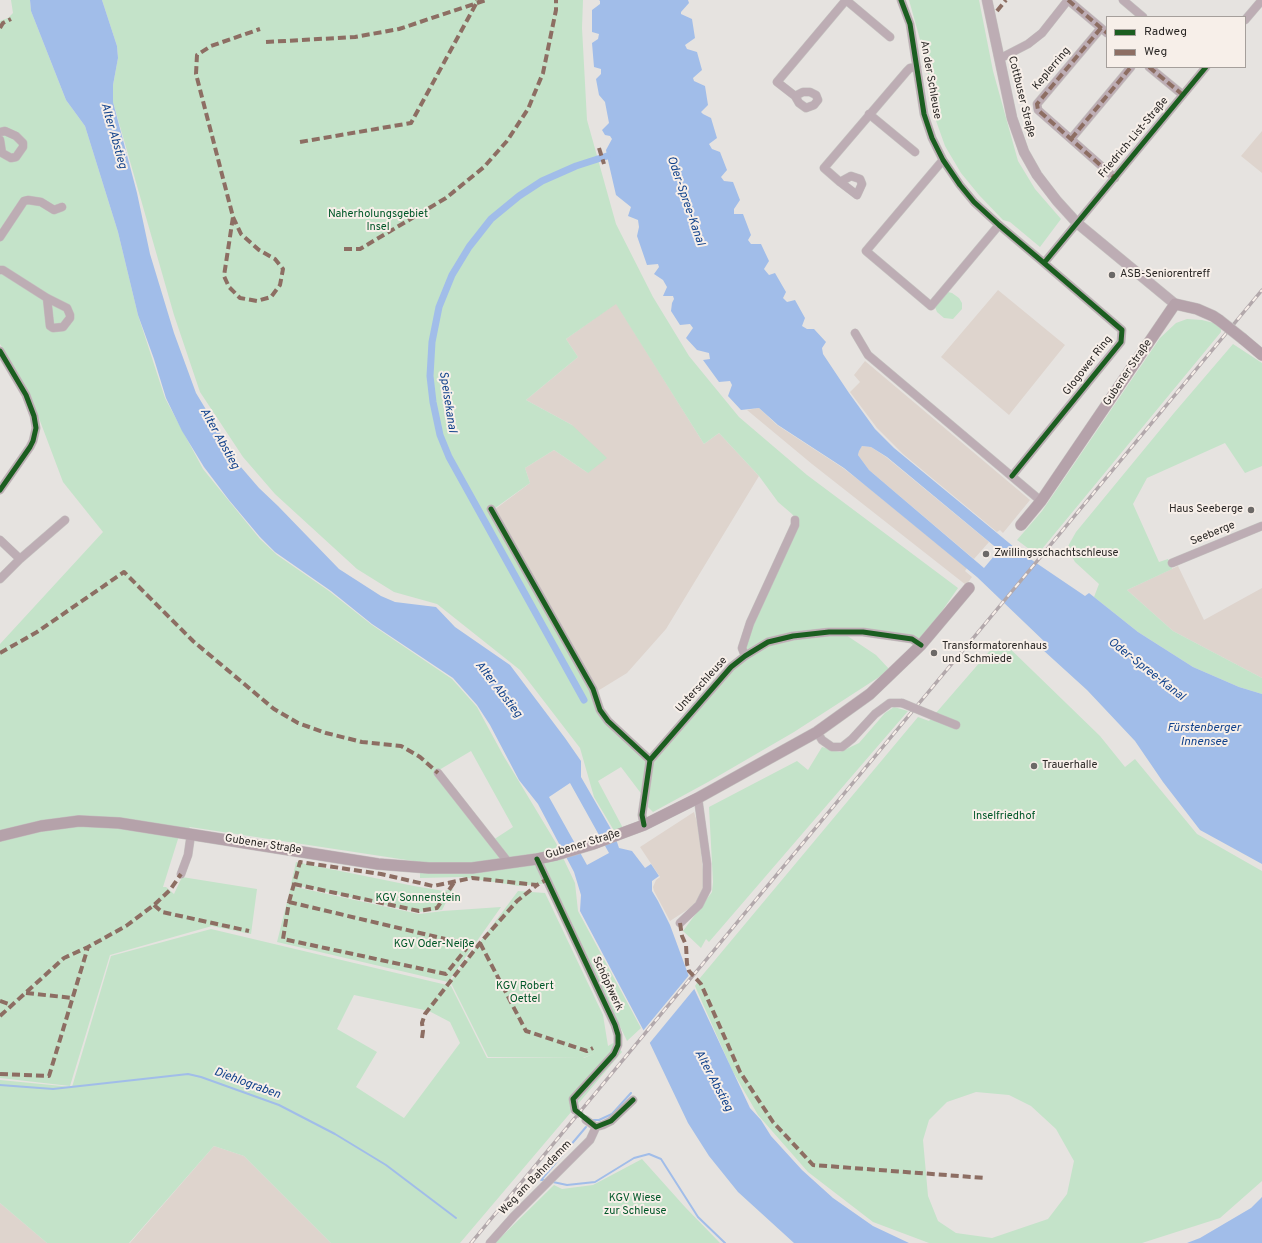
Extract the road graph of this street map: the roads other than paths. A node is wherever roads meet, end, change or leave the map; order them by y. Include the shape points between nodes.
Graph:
1 (846, 0) edge
2 (901, 0) edge
3 (987, 0) edge
4 (1068, 0) edge
5 (1123, 0) edge
6 (1257, 2) edge
7 (1142, 16) edge
8 (1246, 18) edge
9 (1104, 30) edge
10 (890, 37) dead end
11 (999, 59) junction
12 (917, 67) junction
13 (1130, 68) edge
14 (1150, 68) edge
15 (1204, 68) edge
16 (1183, 95) junction
17 (795, 96) dead end
18 (869, 114) junction
19 (0, 132) edge
20 (1071, 139) junction
21 (0, 140) edge
22 (915, 152) dead end
23 (943, 160) junction
24 (1115, 178) junction
25 (840, 182) dead end
26 (62, 207) dead end
27 (1077, 222) junction
28 (999, 225) junction
29 (0, 237) edge
30 (1044, 263) junction
31 (0, 270) edge
32 (47, 298) dead end
33 (1175, 304) junction
34 (855, 333) dead end
35 (0, 351) edge
36 (1262, 355) edge
37 (1012, 476) junction
38 (0, 490) edge
39 (1041, 501) junction
40 (491, 509) dead end
41 (65, 520) dead end
42 (795, 520) dead end
43 (1021, 525) dead end
44 (1262, 526) edge
45 (0, 540) edge
46 (20, 559) junction
47 (1172, 563) dead end
48 (0, 579) edge
49 (969, 588) dead end
50 (921, 645) junction
51 (745, 656) junction
52 (956, 725) dead end
53 (818, 732) junction
54 (650, 760) junction
55 (438, 772) dead end
56 (698, 798) junction
57 (644, 824) junction
58 (191, 834) junction
59 (0, 836) edge
60 (537, 859) junction
61 (508, 862) junction
62 (181, 874) dead end
63 (680, 923) dead end
64 (633, 1100) dead end
65 (575, 1110) dead end
66 (586, 1120) tunnel mouth
67 (596, 1127) junction
68 (490, 1243) edge

1 - 10 street
1 - 17 street via 777,82
2 - 12 street, An der Schleuse via 910,24
3 - 11 street, Cottbuser Straße
4 - 9 street, Keplerring
4 - 11 street, Keplerring via 1042,32 1028,44
5 - 7 street
6 - 8 street
9 - 20 street, Keplerring via 1037,104 1038,110
11 - 27 street, Cottbuser Straße via 1012,118 1024,152 1057,201
12 - 18 street, An der Schleuse via 910,68
12 - 23 street, An der Schleuse via 924,114
13 - 20 street
14 - 16 street
15 - 16 street, Friedrich-List-Straße
16 - 24 street, Friedrich-List-Straße
18 - 22 street
18 - 25 street, An der Schleuse via 824,168
19 - 21 street via 5,131 16,136 23,142 23,146 16,157 12,158 2,153
20 - 24 street, Keplerring
23 - 28 street, An der Schleuse via 974,202
23 - 28 street via 866,252 931,306
24 - 27 street, Friedrich-List-Straße
26 - 29 street via 54,210 41,202 24,201
27 - 30 street
27 - 33 street, Cottbuser Straße
28 - 30 street, An der Schleuse
30 - 37 street, Glogower Ring via 1122,330 1121,342
31 - 32 street
33 - 36 main road, bridge via 1213,316
33 - 39 main road, Gubener Straße
34 - 37 street via 868,355
35 - 38 street via 26,395 36,428 34,441
37 - 39 street
39 - 43 main road, Gubener Straße
40 - 54 street via 593,689 600,710 608,721
41 - 46 street
42 - 51 street, Unterschleuse via 795,525 750,623 742,648
44 - 47 street, Seeberge
45 - 46 street
46 - 48 street
49 - 50 main road, Gubener Straße
50 - 51 street, Unterschleuse via 912,639 898,636 829,632 768,642
50 - 53 main road, Gubener Straße via 870,694
51 - 54 street, Unterschleuse via 732,667
52 - 53 street, bridge via 902,703 890,703 875,714 842,747 832,747 822,740
53 - 56 main road, Gubener Straße
54 - 57 street via 642,815
55 - 61 street
56 - 57 main road, Gubener Straße
56 - 63 street via 707,864 707,888 699,905
57 - 60 main road, Gubener Straße via 593,844
58 - 59 main road, Gubener Straße via 119,823 79,821 41,826
58 - 61 main road, Gubener Straße via 378,864 472,868
58 - 62 street via 188,855
60 - 61 main road, Gubener Straße
60 - 65 street, Schöpfwerk via 618,1035 618,1045 614,1054 573,1099
64 - 67 street via 611,1121
66 - 67 street
67 - 68 street, Weg am Bahndamm via 590,1140

